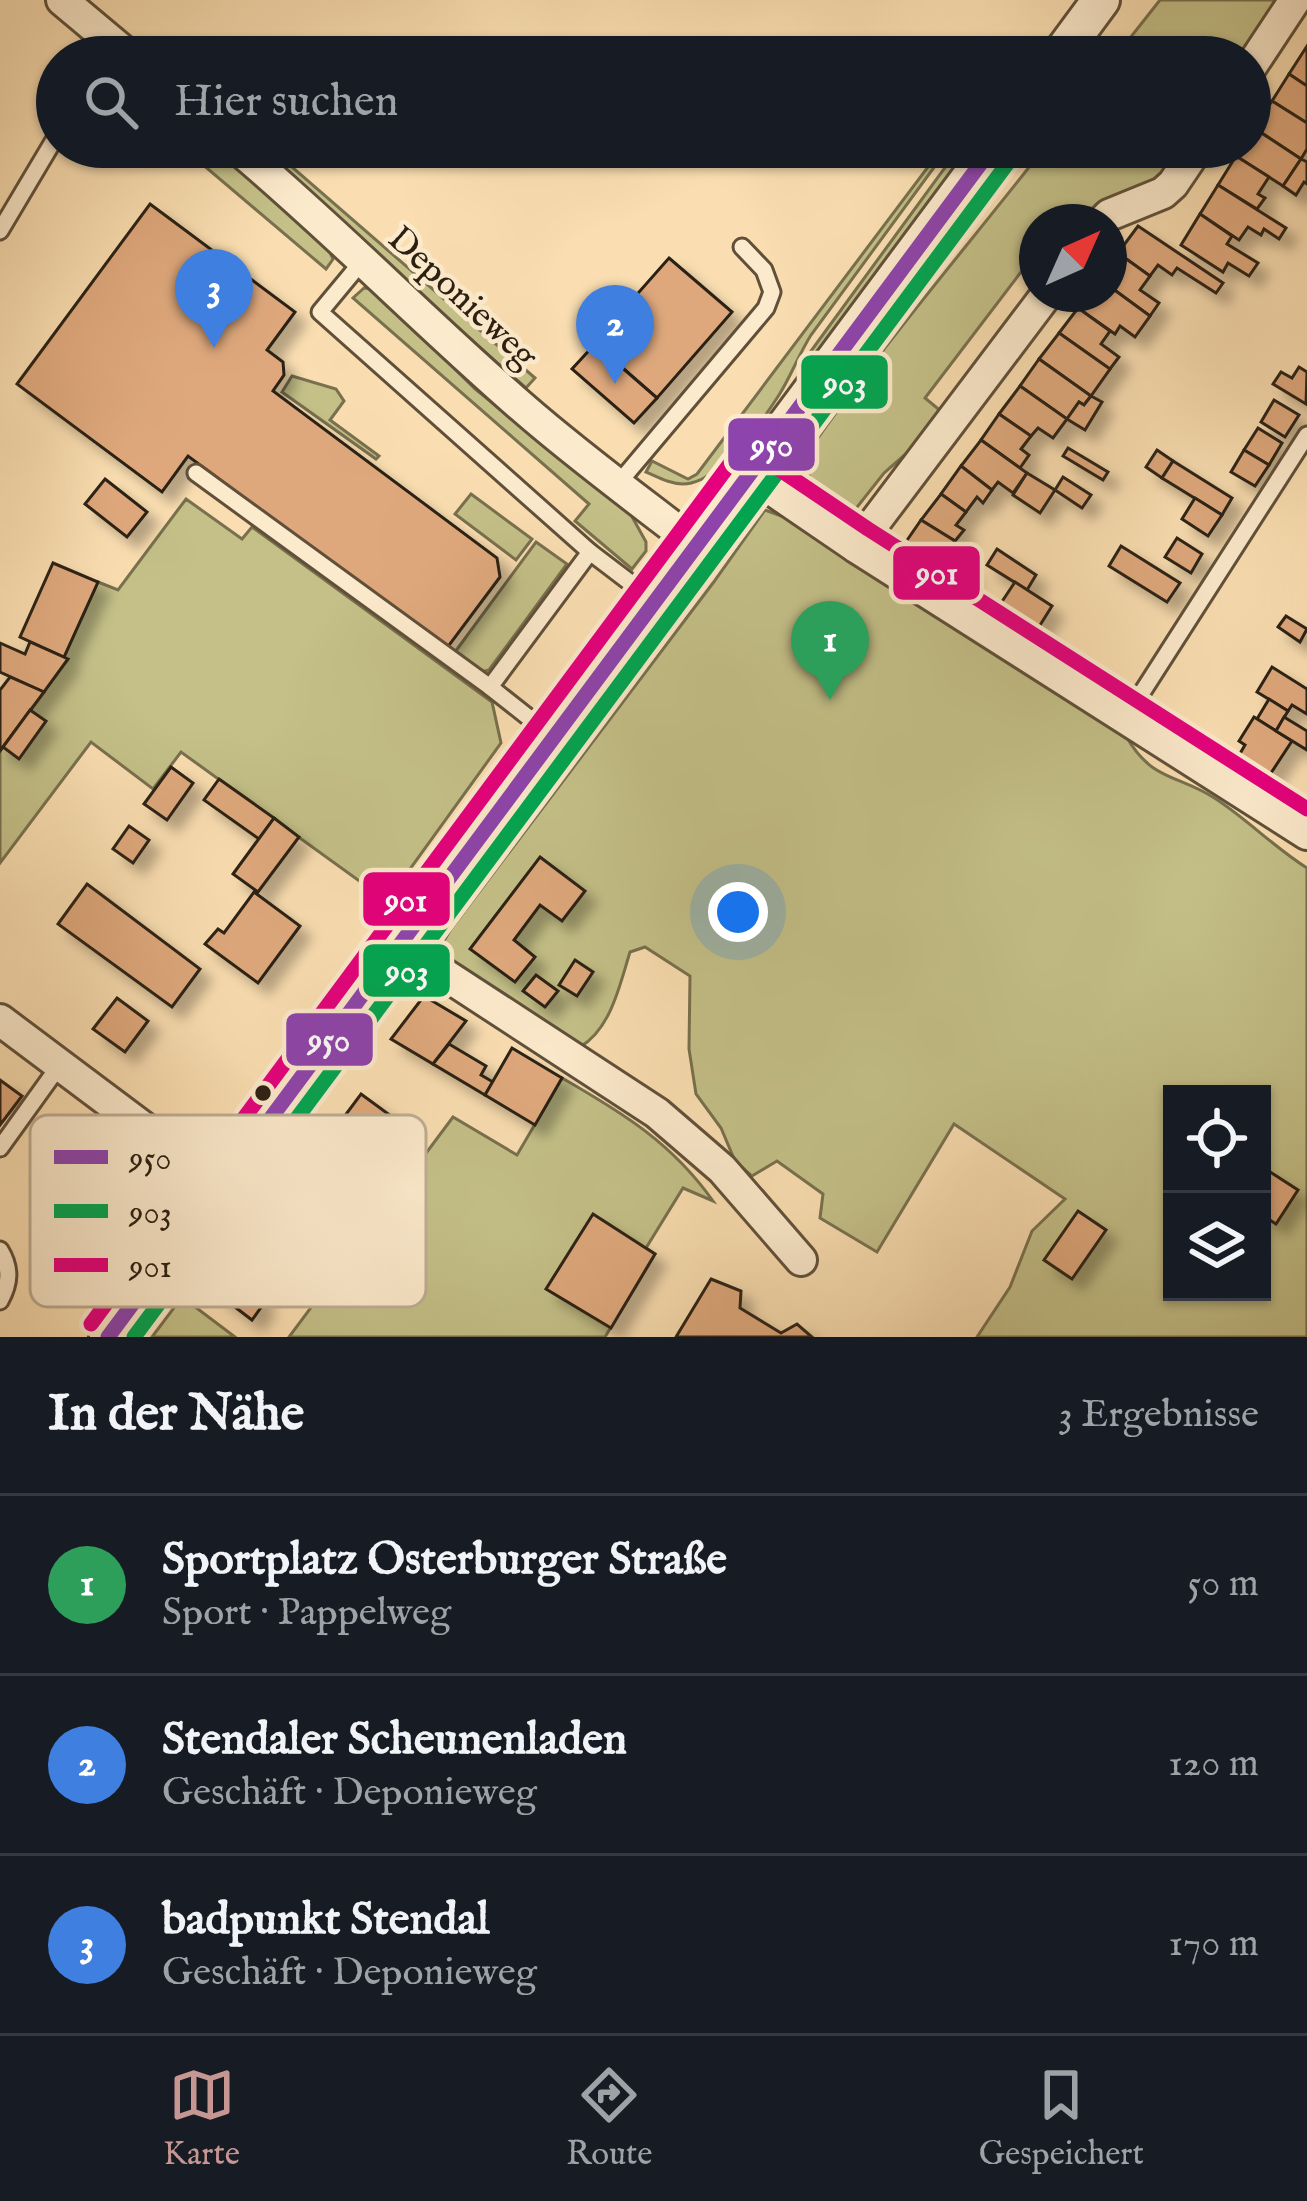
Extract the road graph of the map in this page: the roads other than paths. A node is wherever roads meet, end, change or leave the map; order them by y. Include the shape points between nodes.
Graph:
1 (62, 0) edge
2 (1101, 0) edge
3 (1295, 0) edge
4 (100, 36) edge
5 (1074, 36) edge
6 (1271, 36) edge
7 (37, 168) edge
8 (260, 168) edge
9 (977, 168) edge
10 (1184, 168) edge
11 (1127, 208) edge
12 (0, 231) edge
13 (742, 247) dead end
14 (364, 259) junction
15 (1033, 312) edge
16 (1307, 435) edge
17 (196, 473) dead end
18 (749, 474) junction
19 (617, 485) junction
20 (695, 544) junction
21 (856, 548) junction
22 (590, 552) junction
23 (653, 600) junction
24 (490, 687) junction
25 (1125, 719) junction
26 (552, 736) junction
27 (1307, 834) edge
28 (398, 944) junction
29 (0, 1020) edge
30 (59, 1066) junction
31 (125, 1115) edge
32 (272, 1115) edge
33 (0, 1148) edge
34 (0, 1250) edge
35 (801, 1260) dead end
36 (0, 1301) edge
37 (130, 1307) edge
38 (108, 1337) edge

1 - 4 street
2 - 5 street
3 - 6 street
7 - 12 lane
8 - 14 street, Deponieweg
9 - 18 street
10 - 11 street via 1163,193
13 - 19 lane via 764,270 772,292 766,308
14 - 19 street, Deponieweg
14 - 22 lane via 320,312
15 - 21 street
16 - 25 lane
17 - 24 lane
18 - 20 street
18 - 21 street
19 - 20 street, Deponieweg
20 - 23 street
21 - 25 street
22 - 23 lane
22 - 24 lane
23 - 26 street
24 - 26 lane
25 - 27 street
26 - 28 street
28 - 32 street
28 - 35 street via 657,1113 722,1168
29 - 30 street
30 - 31 street
30 - 33 lane
34 - 36 lane via 9,1273
37 - 38 street

